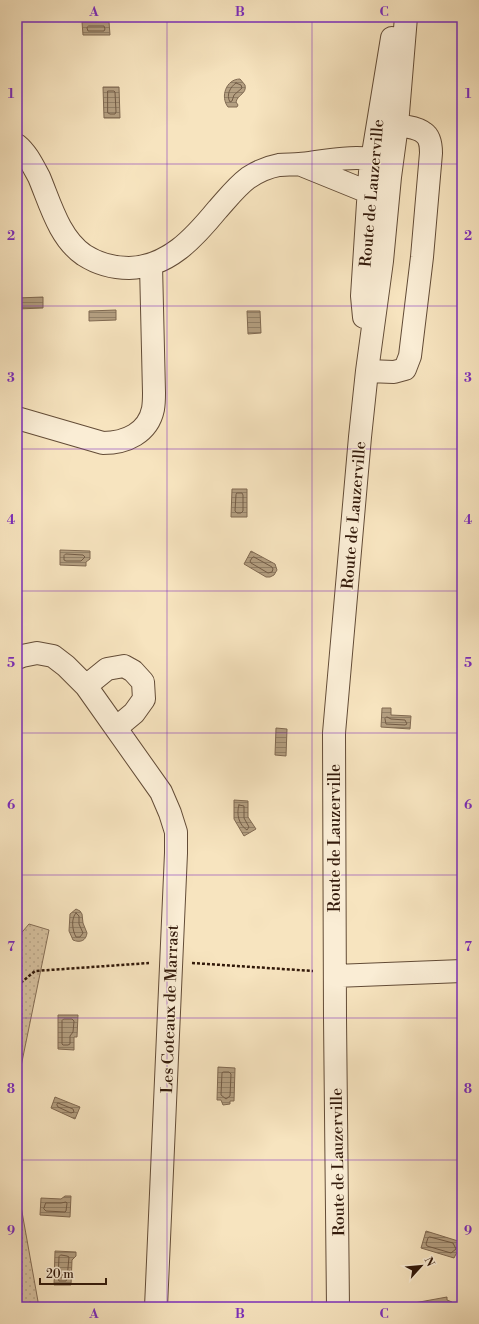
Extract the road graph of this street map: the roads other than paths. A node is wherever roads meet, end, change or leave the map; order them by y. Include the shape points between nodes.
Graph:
1 (398, 17) edge
2 (406, 17) edge
3 (387, 125) junction
4 (17, 145) edge
5 (372, 159) junction
6 (299, 164) junction
7 (390, 177) junction
8 (369, 190) junction
9 (151, 265) junction
10 (367, 370) junction
11 (17, 418) edge
12 (17, 658) edge
13 (86, 686) junction
14 (116, 728) junction
15 (462, 971) edge
16 (335, 976) junction
17 (156, 1307) edge
18 (338, 1307) edge

1 - 3 street, Route de Lauzerville via 393,31
2 - 3 street, Route de Lauzerville
3 - 5 street, Route de Lauzerville
3 - 7 street, Route de Lauzerville
3 - 10 street via 416,129 424,133 430,142 432,153 410,356 405,369 394,372
4 - 9 street via 36,171 61,228 82,254 108,266 137,268
5 - 6 street
5 - 7 street
5 - 8 street, Route de Lauzerville
6 - 8 street via 363,190
6 - 9 street via 279,165 248,178 234,190 195,236 176,253
7 - 8 street
7 - 10 street, Route de Lauzerville
8 - 10 street, Route de Lauzerville via 362,296
9 - 11 street via 154,393 153,409 141,432 127,440 103,443
10 - 16 street, Route de Lauzerville via 334,733
12 - 13 street, Les Coteaux de Marrast via 36,653 53,656
13 - 14 street, Les Coteaux de Marrast
13 - 14 street via 106,670 124,666 143,682 144,699 134,713
14 - 17 street, Les Coteaux de Marrast via 161,792 176,832
15 - 16 street
16 - 18 street, Route de Lauzerville

